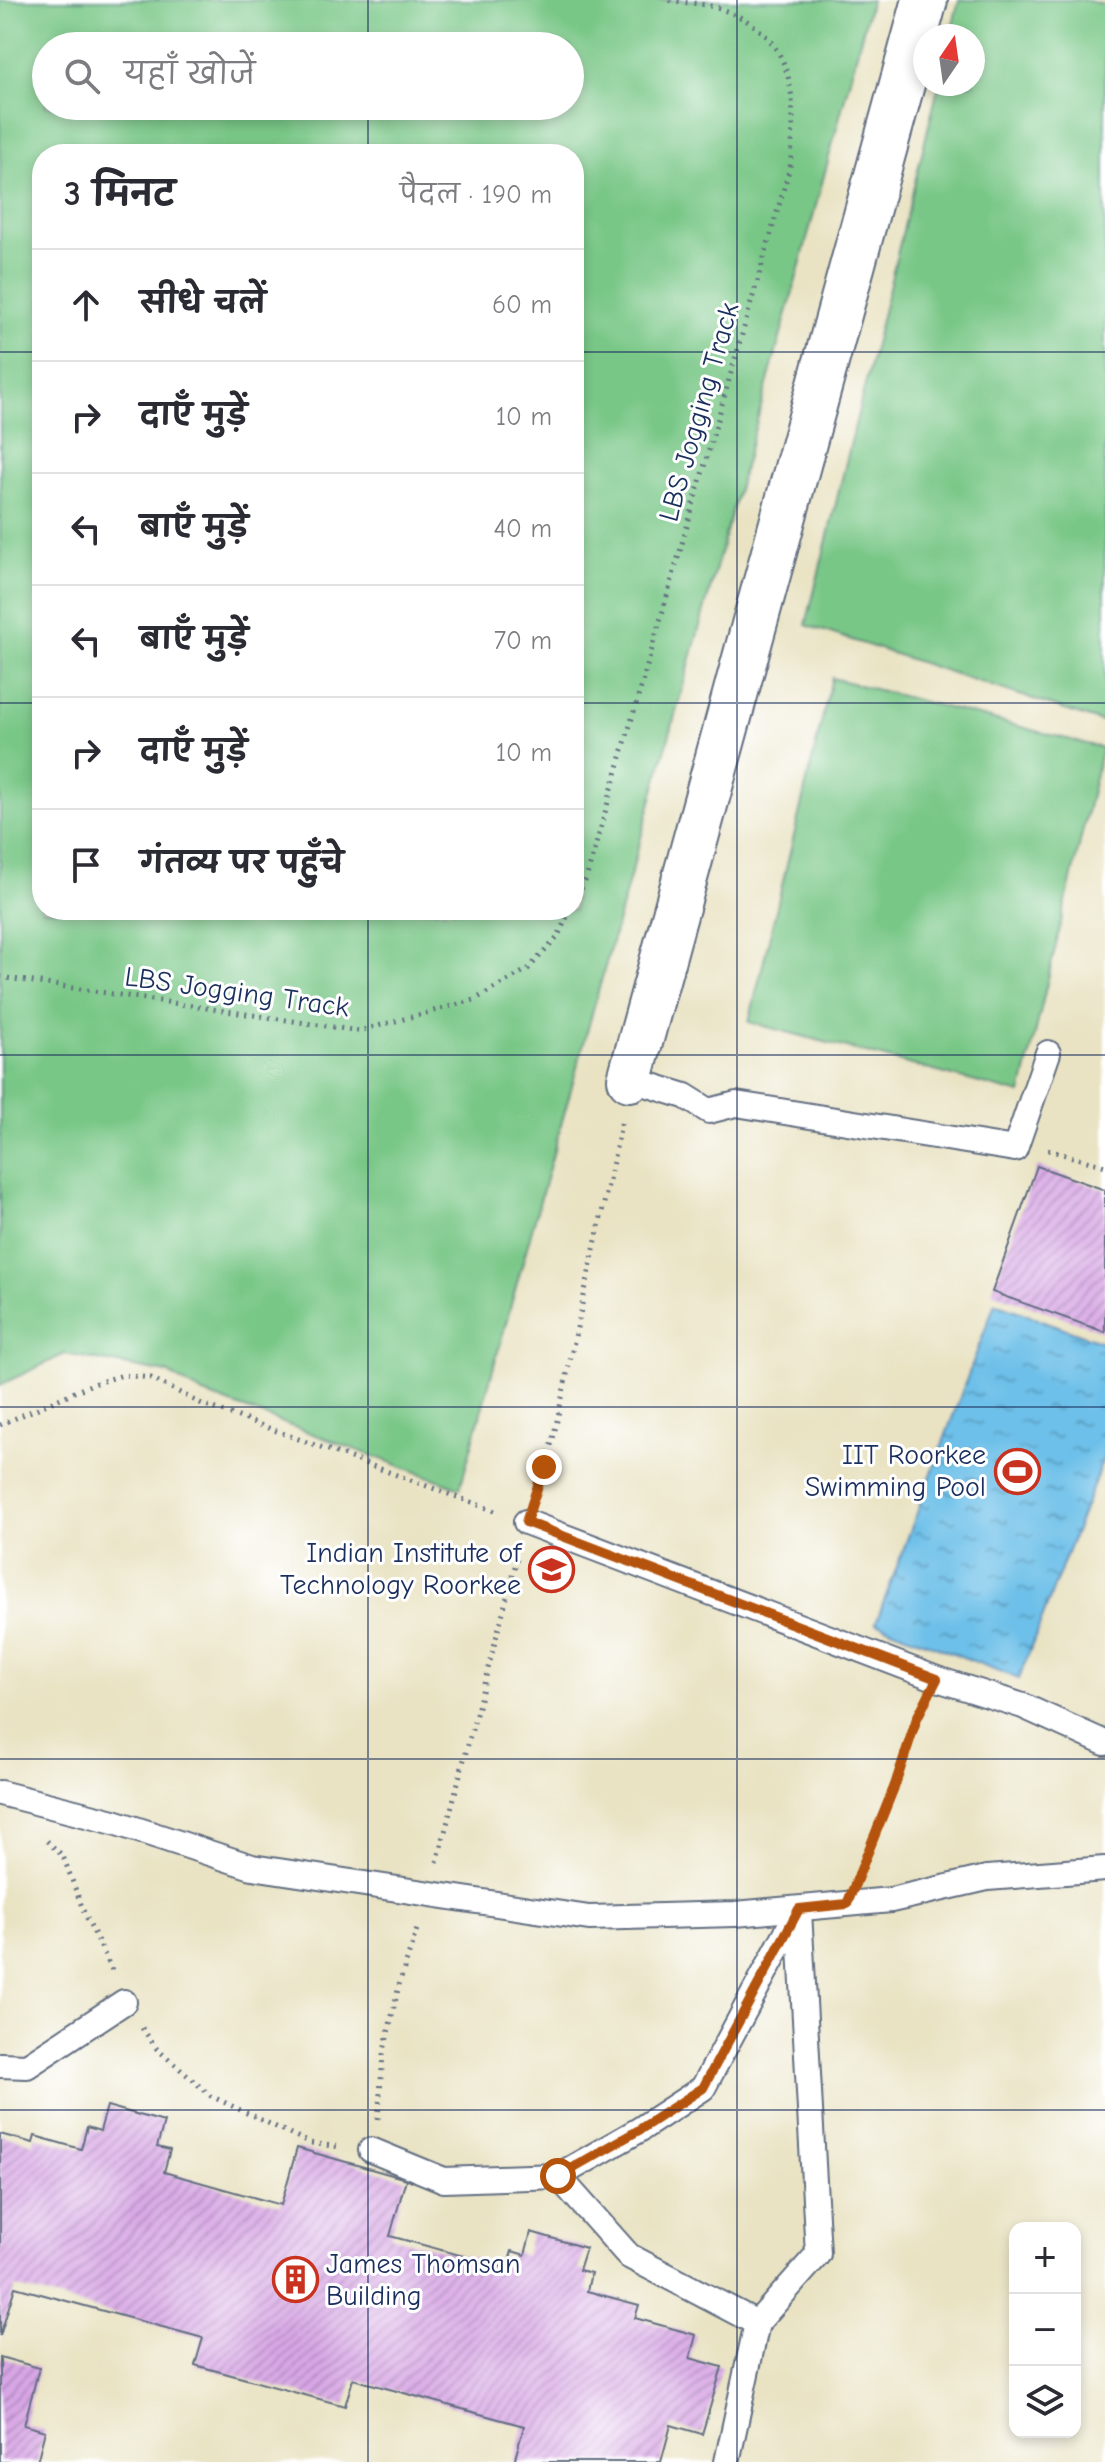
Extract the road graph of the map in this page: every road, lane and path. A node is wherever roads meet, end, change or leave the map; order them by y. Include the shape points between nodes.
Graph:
1 (666, 0) edge
2 (925, 0) edge
3 (584, 883) edge
4 (565, 920) edge
5 (0, 977) edge
6 (1048, 1053) dead end
7 (630, 1079) joint
8 (621, 1129) dead end
9 (1015, 1149) junction
10 (1105, 1166) edge
11 (0, 1425) edge
12 (526, 1522) junction
13 (937, 1679) junction
14 (1105, 1743) edge
15 (0, 1793) edge
16 (1105, 1869) edge
17 (847, 1904) junction
18 (799, 1909) junction
19 (124, 2002) dead end
20 (0, 2065) edge
21 (371, 2150) dead end
22 (558, 2176) junction
23 (757, 2323) junction
24 (727, 2462) edge

1 - 3 path, LBS Jogging Track via 717,8 747,20 773,44 785,63 794,130 790,167
2 - 7 street
4 - 5 path, LBS Jogging Track via 557,938 528,969 474,1000 359,1031
6 - 9 lane
7 - 9 lane via 685,1096 709,1111 736,1104
8 - 12 path via 553,1439
9 - 10 path via 1044,1149
11 - 12 path via 90,1385 123,1375 151,1378 200,1403
12 - 13 lane
13 - 14 lane via 1023,1706
13 - 17 path via 917,1718
15 - 18 lane via 114,1822 252,1867 589,1918
16 - 17 lane via 987,1878 891,1900
17 - 18 lane
18 - 22 lane via 703,2088
18 - 23 lane via 818,2254
19 - 20 lane via 27,2066
21 - 22 lane via 444,2180
22 - 23 lane via 629,2256
23 - 24 lane

